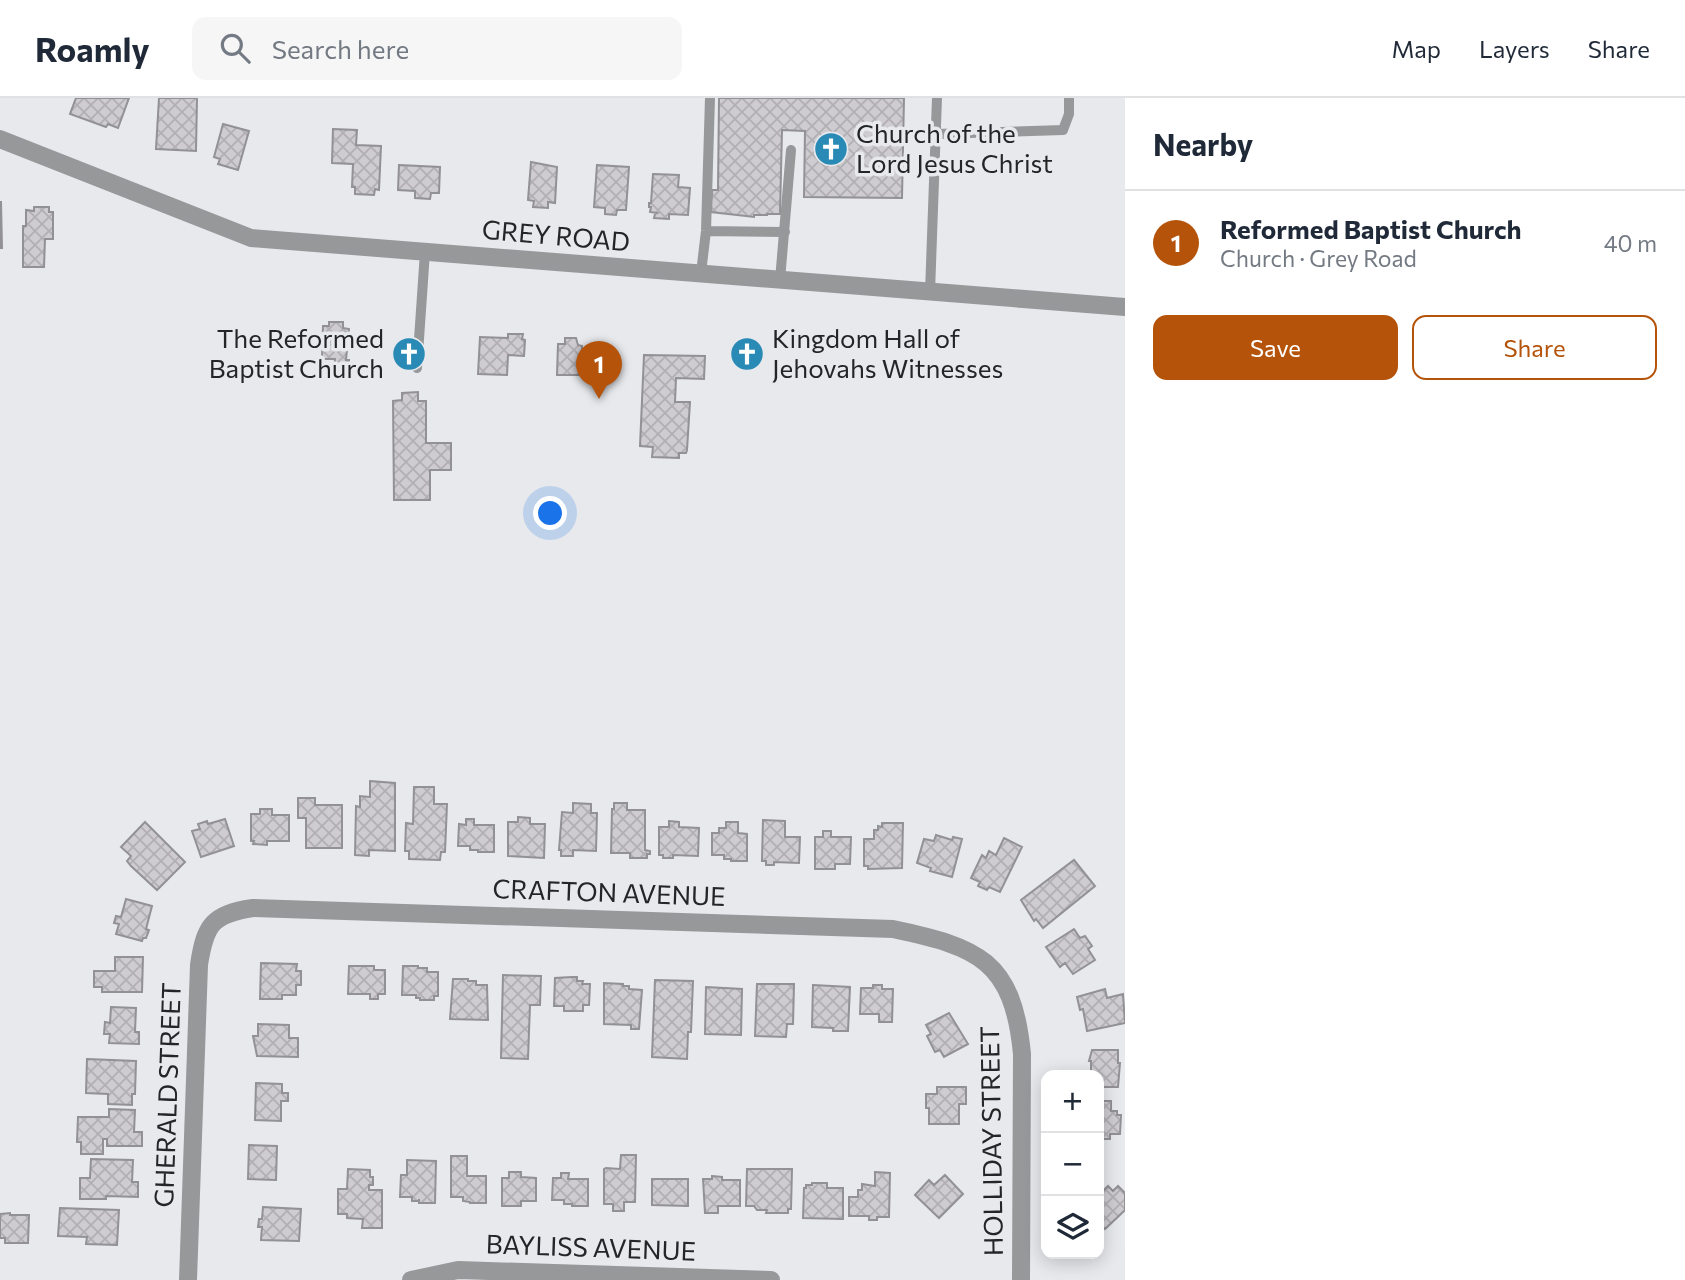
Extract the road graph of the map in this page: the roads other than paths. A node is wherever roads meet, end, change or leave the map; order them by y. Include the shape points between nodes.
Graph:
1 (710, 98) edge
2 (937, 98) edge
3 (1069, 98) edge
4 (936, 134) junction
5 (0, 139) edge
6 (791, 150) dead end
7 (706, 231) junction
8 (785, 232) junction
9 (425, 252) junction
10 (701, 274) junction
11 (780, 280) junction
12 (930, 292) junction
13 (1125, 307) edge
14 (417, 368) dead end
15 (219, 916) joint
16 (990, 966) joint
17 (188, 1280) edge
18 (411, 1280) edge
19 (771, 1280) edge
20 (1021, 1280) edge

1 - 7 lane
2 - 4 lane
3 - 4 lane via 1063,131
4 - 12 lane
5 - 9 street, GREY ROAD via 251,238
6 - 8 lane
7 - 8 lane
7 - 10 lane
8 - 11 lane
9 - 10 street, GREY ROAD
9 - 14 lane
10 - 11 street, GREY ROAD
11 - 12 street, GREY ROAD
12 - 13 street, GREY ROAD
15 - 16 street, CRAFTON AVENUE via 253,908 893,929 939,939
15 - 17 street, GHERALD STREET via 208,931 199,965
16 - 20 street, HOLLIDAY STREET via 1009,991 1019,1020
18 - 19 street, BAYLISS AVENUE via 458,1269

